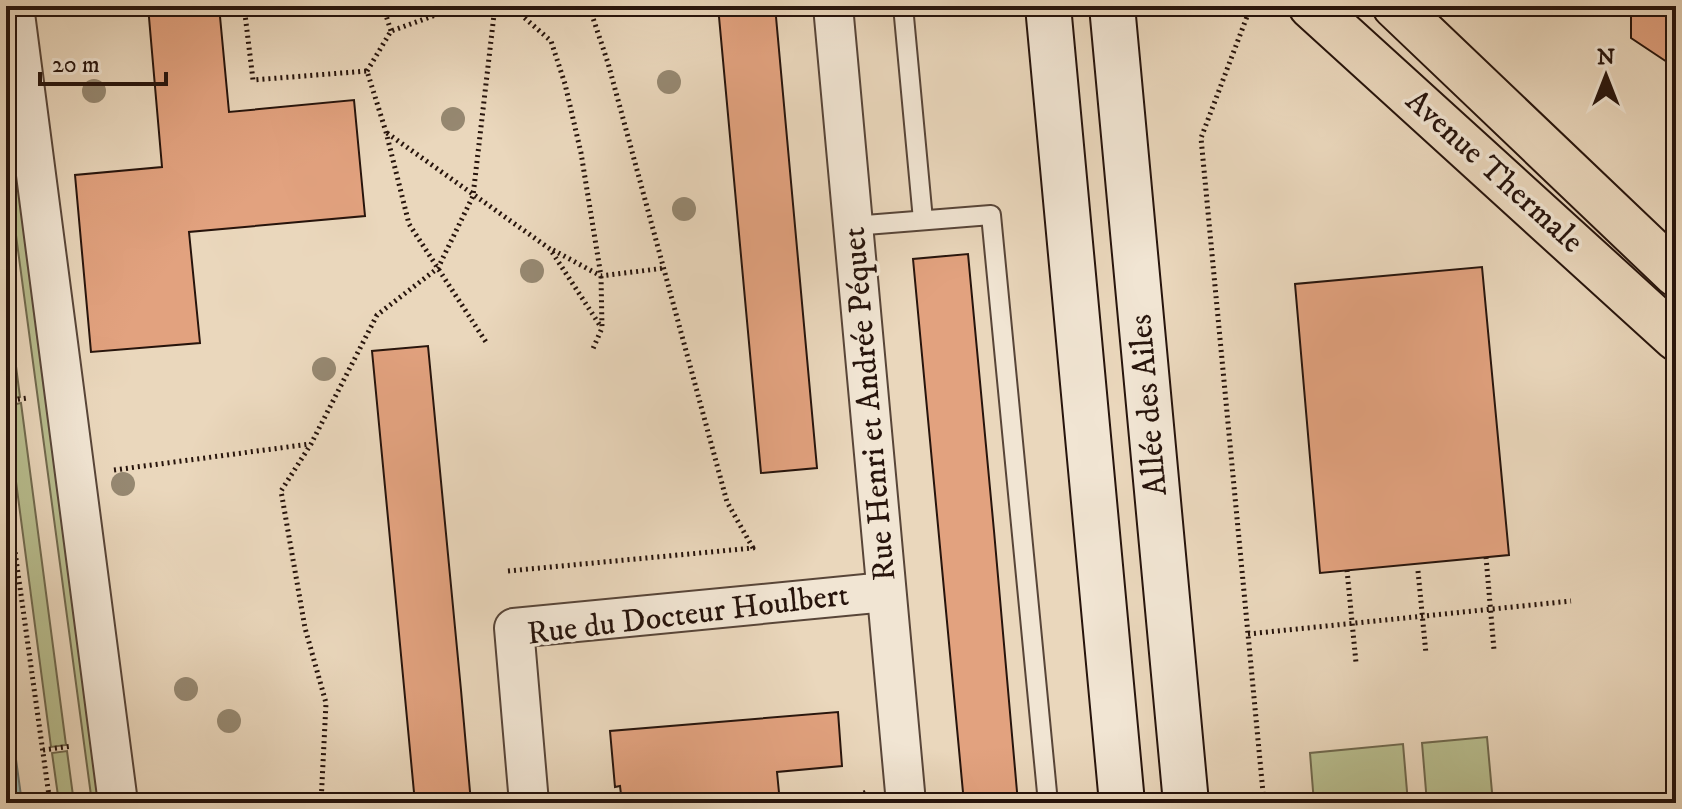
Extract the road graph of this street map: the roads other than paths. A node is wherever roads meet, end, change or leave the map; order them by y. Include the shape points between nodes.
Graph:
1 (14, 6) edge
2 (833, 6) edge
3 (903, 6) edge
4 (1048, 6) edge
5 (1311, 6) edge
6 (1395, 6) edge
7 (1119, 19) edge
8 (923, 220) junction
9 (853, 226) junction
10 (1676, 274) edge
11 (1676, 338) edge
12 (886, 592) junction
13 (118, 803) edge
14 (529, 803) edge
15 (906, 803) edge
16 (1048, 803) edge
17 (1122, 803) edge
18 (1186, 803) edge

1 - 13 street
2 - 9 street, Rue Henri et Andrée Péquet
3 - 8 lane
4 - 17 main road, Allée des Ailes
5 - 11 main road, Avenue Thermale
6 - 10 main road, Avenue Thermale
7 - 18 main road, Allée des Ailes
8 - 9 lane
8 - 16 lane via 991,215
9 - 12 street, Rue Henri et Andrée Péquet
12 - 14 street, Rue du Docteur Houlbert via 514,628
12 - 15 street, Rue Henri et Andrée Péquet

